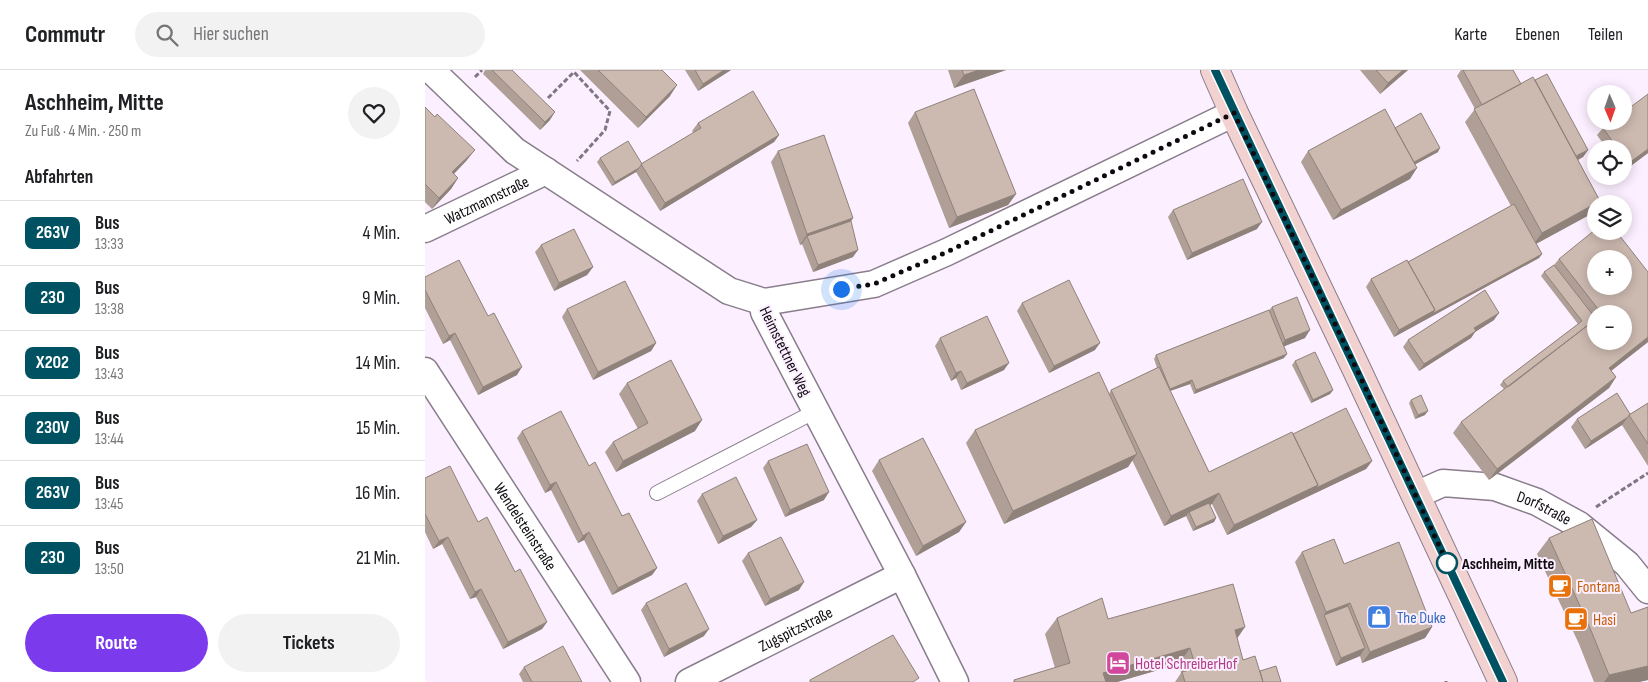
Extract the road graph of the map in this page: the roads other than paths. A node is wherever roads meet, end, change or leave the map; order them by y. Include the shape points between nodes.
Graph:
1 (431, 70) edge
2 (1215, 70) edge
3 (1234, 113) junction
4 (553, 176) junction
5 (425, 229) edge
6 (764, 302) junction
7 (425, 371) edge
8 (816, 411) junction
9 (657, 493) dead end
10 (1416, 495) junction
11 (903, 575) junction
12 (1648, 590) edge
13 (627, 682) edge
14 (689, 682) edge
15 (955, 682) edge
16 (1503, 682) edge

1 - 4 street, Heimstettner Weg via 515,150
2 - 3 main road
3 - 6 street via 874,284
3 - 10 main road
4 - 5 street, Watzmannstraße
4 - 6 street, Heimstettner Weg via 729,291
6 - 8 street, Heimstettner Weg via 764,312
7 - 13 street, Wendelsteinstraße
8 - 9 lane
8 - 11 street, Heimstettner Weg
10 - 12 street, Dorfstraße via 1443,483 1495,488 1537,502 1579,524 1627,564
10 - 16 main road
11 - 14 street, Zugspitzstraße
11 - 15 street, Heimstettner Weg

